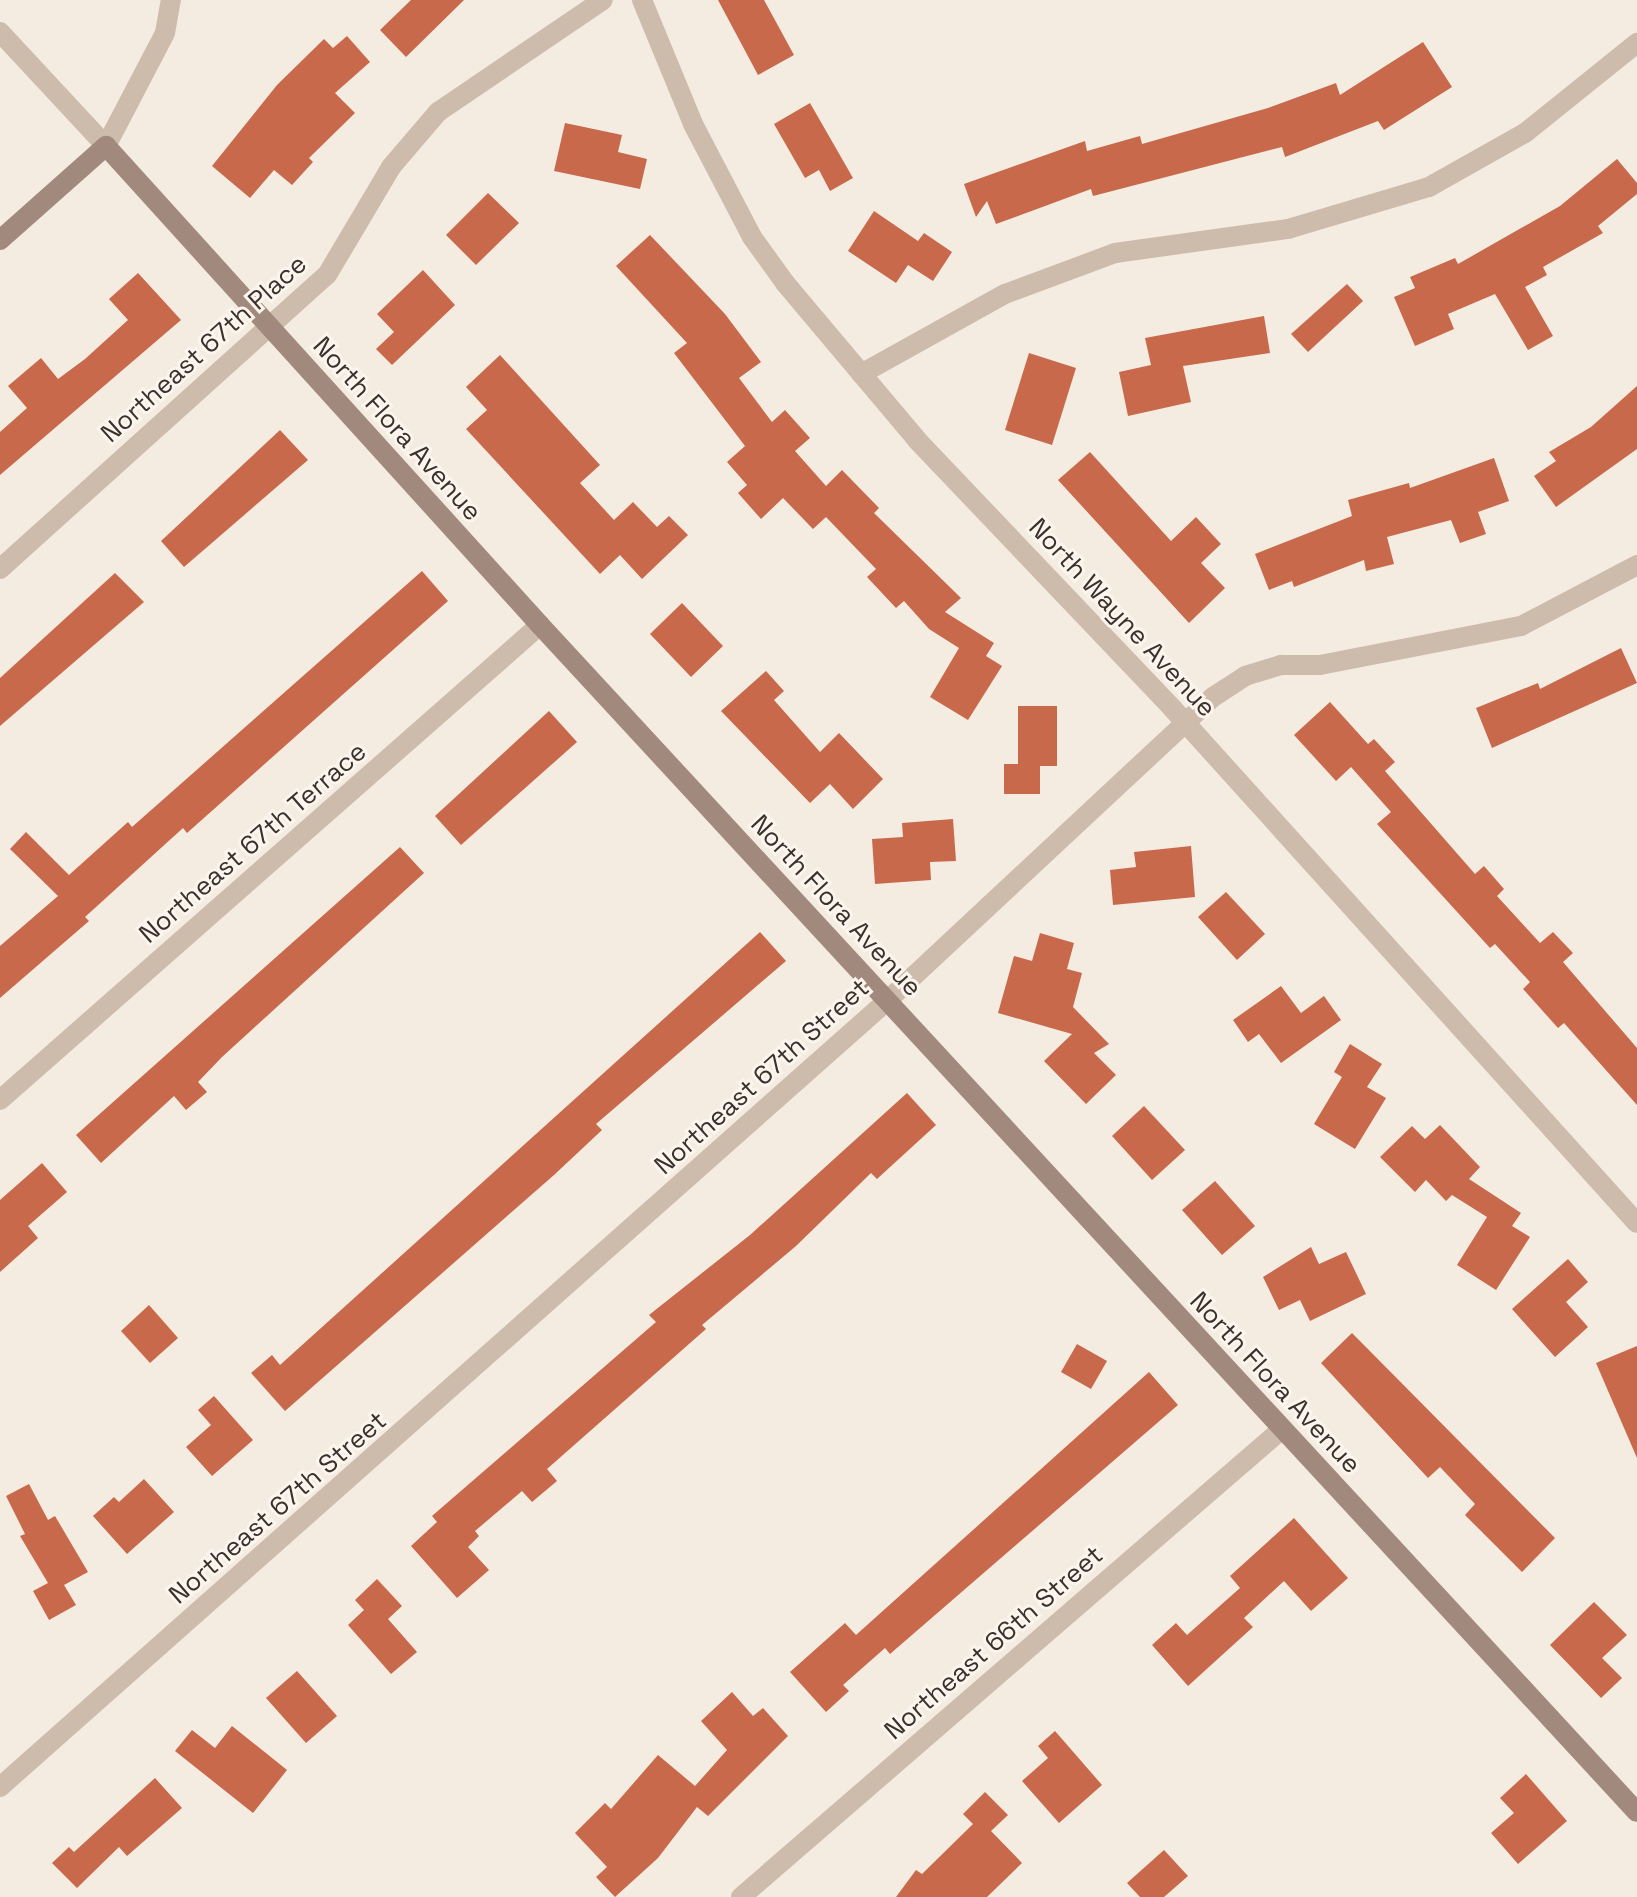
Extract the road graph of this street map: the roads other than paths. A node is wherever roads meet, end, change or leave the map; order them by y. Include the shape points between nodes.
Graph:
1 (171, 0) edge
2 (603, 0) edge
3 (642, 0) edge
4 (0, 32) edge
5 (1637, 43) edge
6 (106, 146) junction
7 (0, 240) edge
8 (268, 326) junction
9 (861, 374) junction
10 (1637, 565) edge
11 (0, 569) edge
12 (540, 625) junction
13 (1187, 725) junction
14 (888, 1000) junction
15 (0, 1100) edge
16 (1637, 1223) edge
17 (1282, 1429) junction
18 (0, 1787) edge
19 (1637, 1812) edge
20 (741, 1897) edge

1 - 6 street via 165,33
2 - 8 street, Northeast 67th Place via 438,112 391,167 327,275
3 - 9 street, North Wayne Avenue via 693,124 752,237
4 - 6 street, North Flora Avenue
5 - 9 street via 1525,133 1429,187 1288,229 1115,253 1005,294
6 - 7 street
6 - 8 street, North Flora Avenue
8 - 11 street, Northeast 67th Place
8 - 12 street, North Flora Avenue
9 - 13 street, North Wayne Avenue
10 - 13 street, Northeast 67th Street via 1521,626 1320,665 1263,669 1213,697
12 - 14 street, North Flora Avenue
12 - 15 street, Northeast 67th Terrace
13 - 14 street, Northeast 67th Street
13 - 16 street, North Wayne Avenue
14 - 17 street, North Flora Avenue
14 - 18 street, Northeast 67th Street
17 - 19 street, North Flora Avenue
17 - 20 street, Northeast 66th Street

